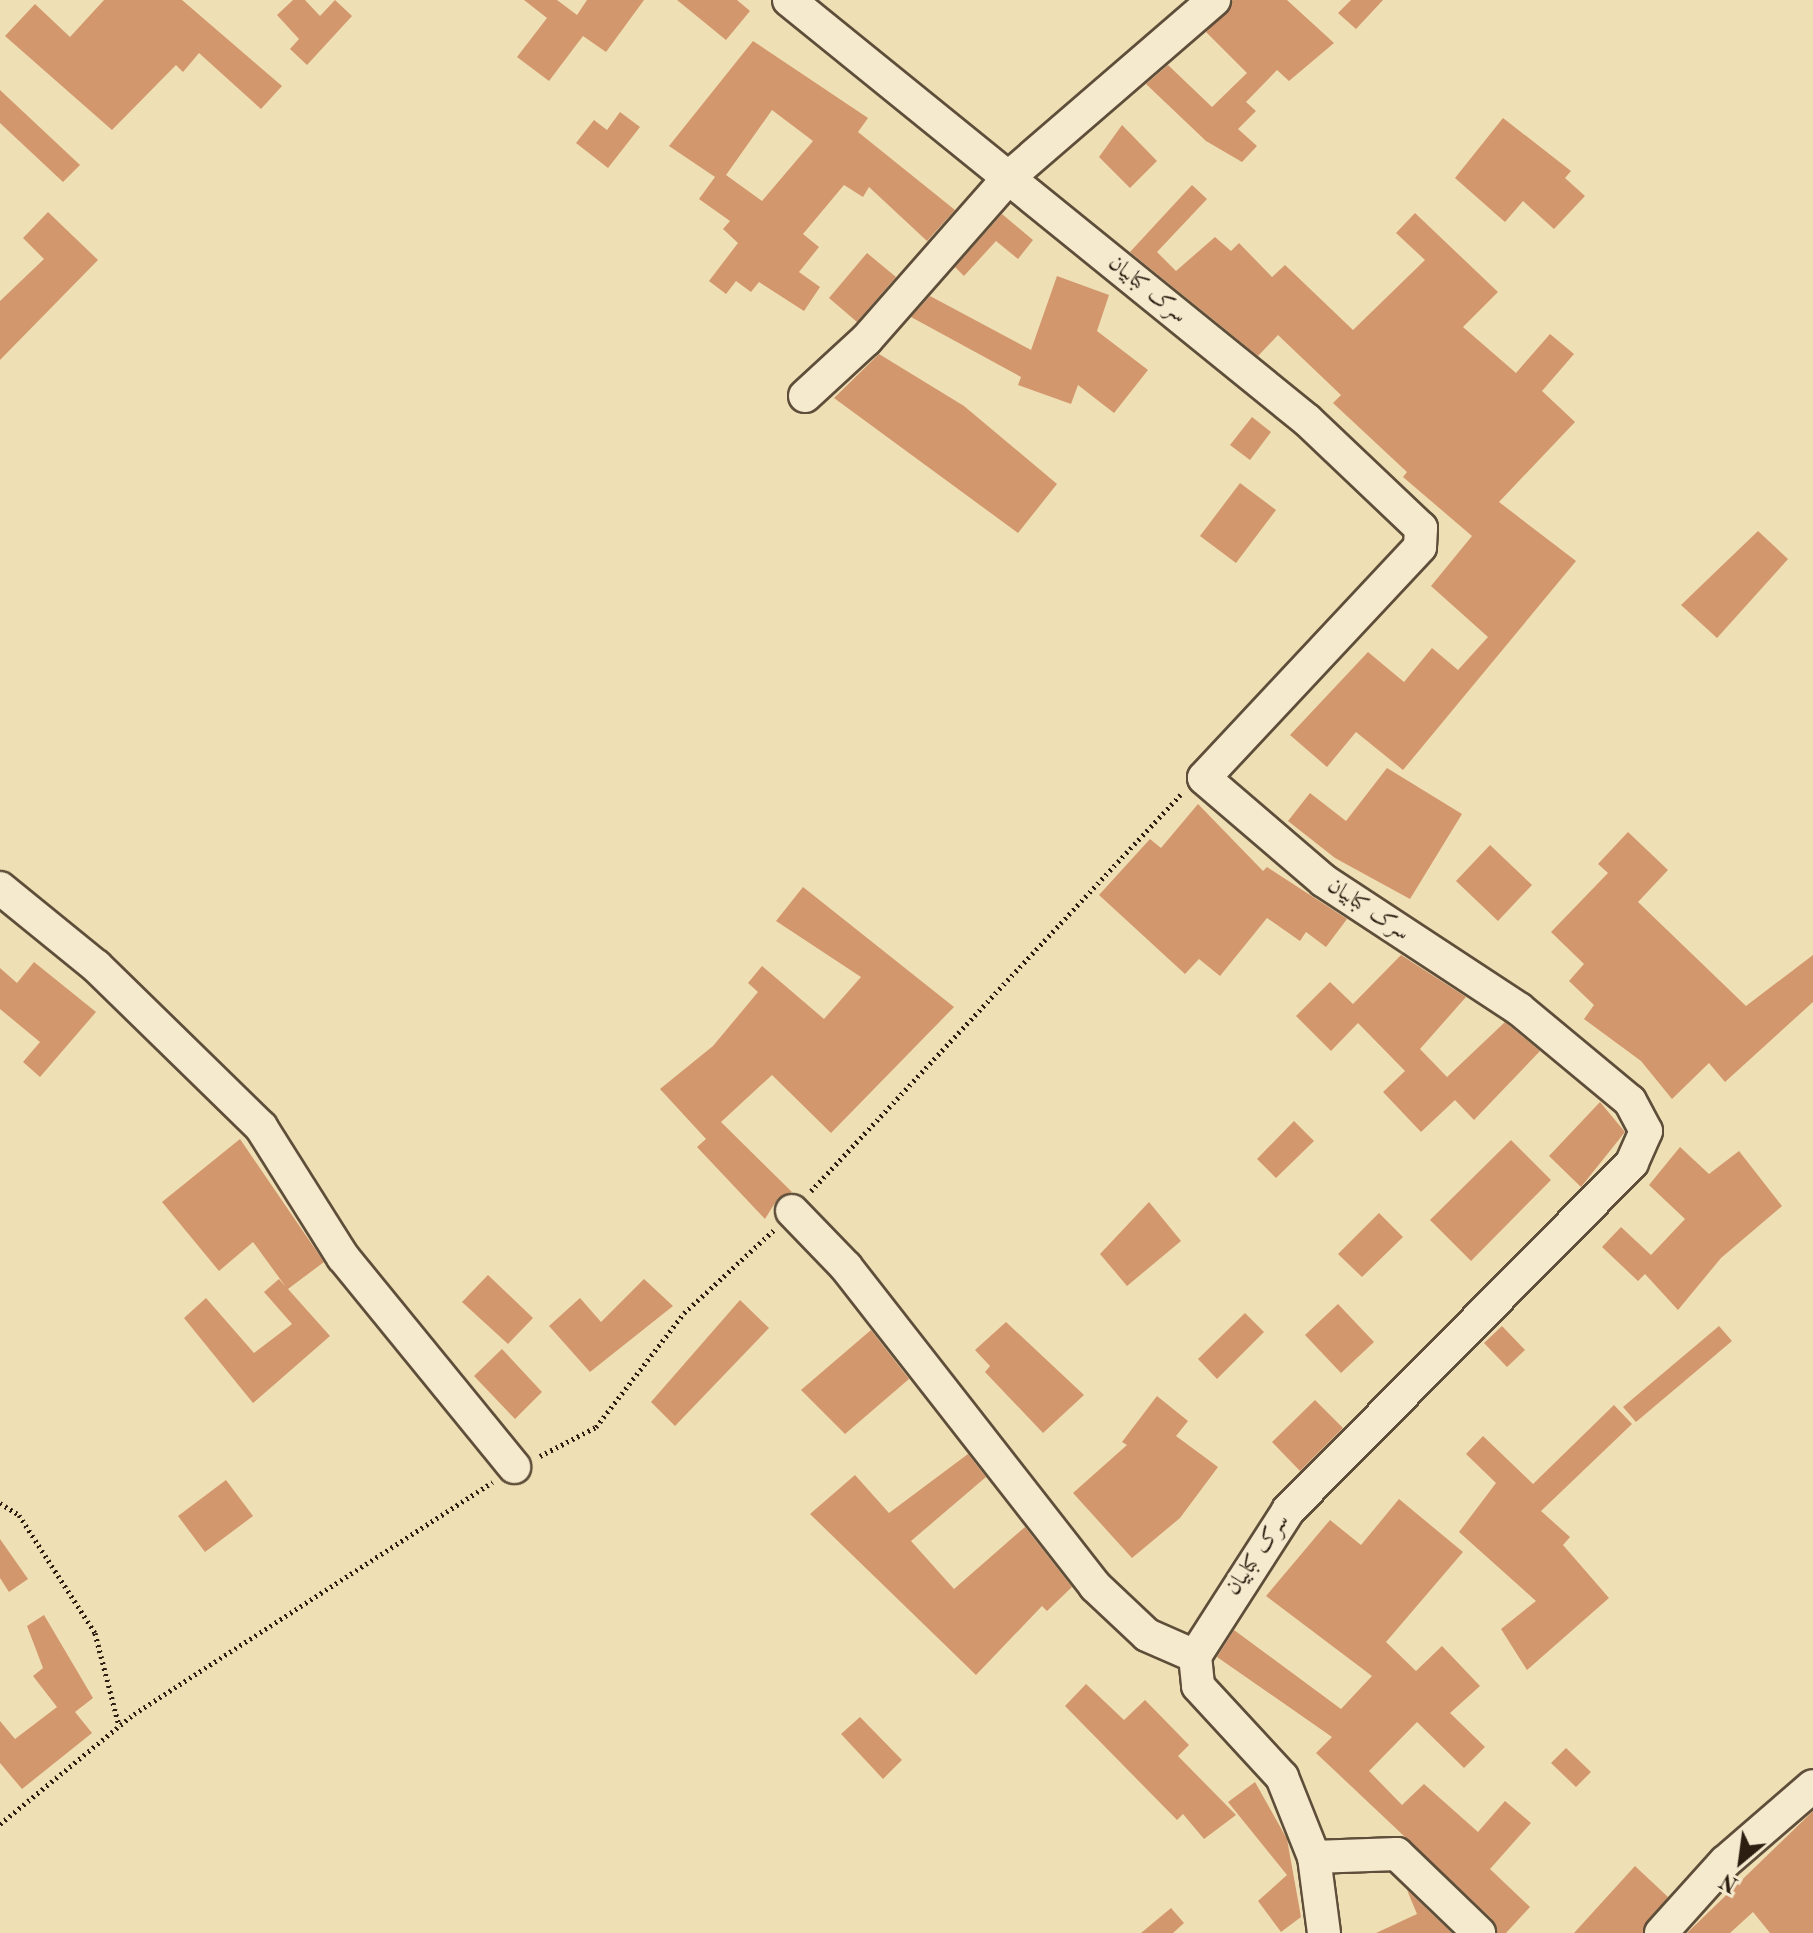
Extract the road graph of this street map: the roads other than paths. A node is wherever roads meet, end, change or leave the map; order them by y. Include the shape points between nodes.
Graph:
1 (789, 0) edge
2 (1214, 0) edge
3 (1009, 177) junction
4 (805, 396) dead end
5 (0, 888) edge
6 (792, 1211) road end
7 (514, 1467) road end
8 (1195, 1656) junction
9 (1813, 1786) edge
10 (1314, 1857) junction
11 (1324, 1933) edge
12 (1479, 1933) edge
13 (1661, 1933) edge

1 - 3 street, سرک کبابیان
2 - 3 street
3 - 4 street via 866,340
3 - 8 street, سرک کبابیان via 1307,420 1425,537 1204,778 1324,881 1519,1009 1630,1101 1646,1131 1632,1163 1288,1511
5 - 7 street via 96,966 261,1127 343,1257
6 - 8 street via 846,1267 1095,1586 1147,1635
8 - 10 street via 1198,1686 1282,1777
9 - 13 street via 1725,1862
10 - 11 street
10 - 12 street via 1397,1854

